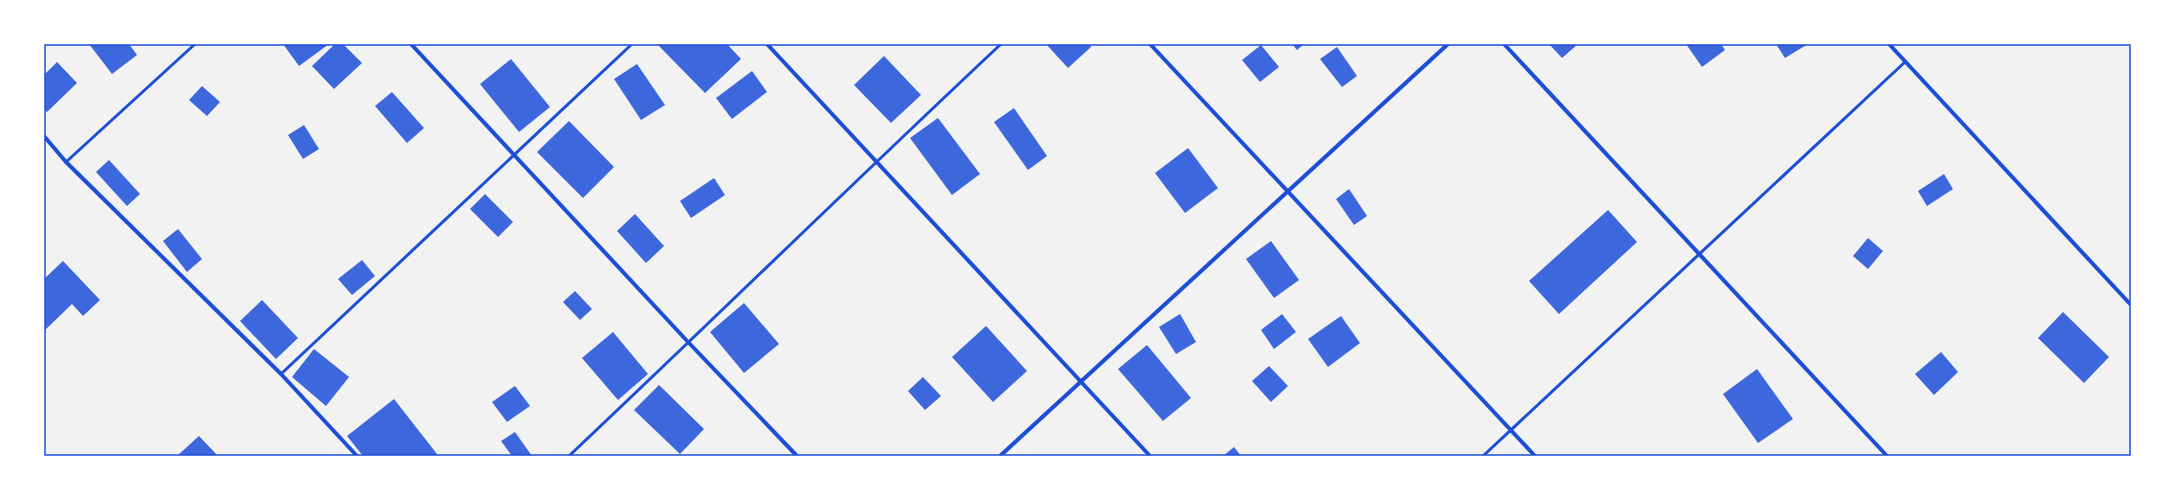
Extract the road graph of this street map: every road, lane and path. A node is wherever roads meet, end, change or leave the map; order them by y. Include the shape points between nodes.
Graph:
1 (194, 44) edge
2 (411, 44) edge
3 (632, 44) edge
4 (767, 44) edge
5 (1001, 44) edge
6 (1150, 44) edge
7 (1448, 44) edge
8 (1504, 44) edge
9 (1889, 44) edge
10 (1905, 62) junction
11 (44, 136) edge
12 (515, 154) junction
13 (876, 161) junction
14 (66, 162) junction
15 (1288, 191) junction
16 (1700, 254) junction
17 (2131, 305) edge
18 (689, 343) junction
19 (281, 374) junction
20 (1081, 382) junction
21 (1511, 430) junction
22 (357, 456) edge
23 (569, 456) edge
24 (797, 456) edge
25 (1000, 456) edge
26 (1150, 456) edge
27 (1483, 456) edge
28 (1535, 456) edge
29 (1887, 456) edge

1 - 14 lane
2 - 12 street
3 - 12 lane
4 - 13 street
5 - 13 lane
6 - 15 street
7 - 15 street
8 - 16 street
9 - 10 street
10 - 16 lane
10 - 17 street
11 - 14 street
12 - 18 street
12 - 19 lane
13 - 18 lane
13 - 20 street
14 - 19 street
15 - 20 street
15 - 21 street
16 - 21 lane
16 - 29 street
18 - 23 lane
18 - 24 street
19 - 22 street
20 - 25 street
20 - 26 street
21 - 27 lane
21 - 28 street

